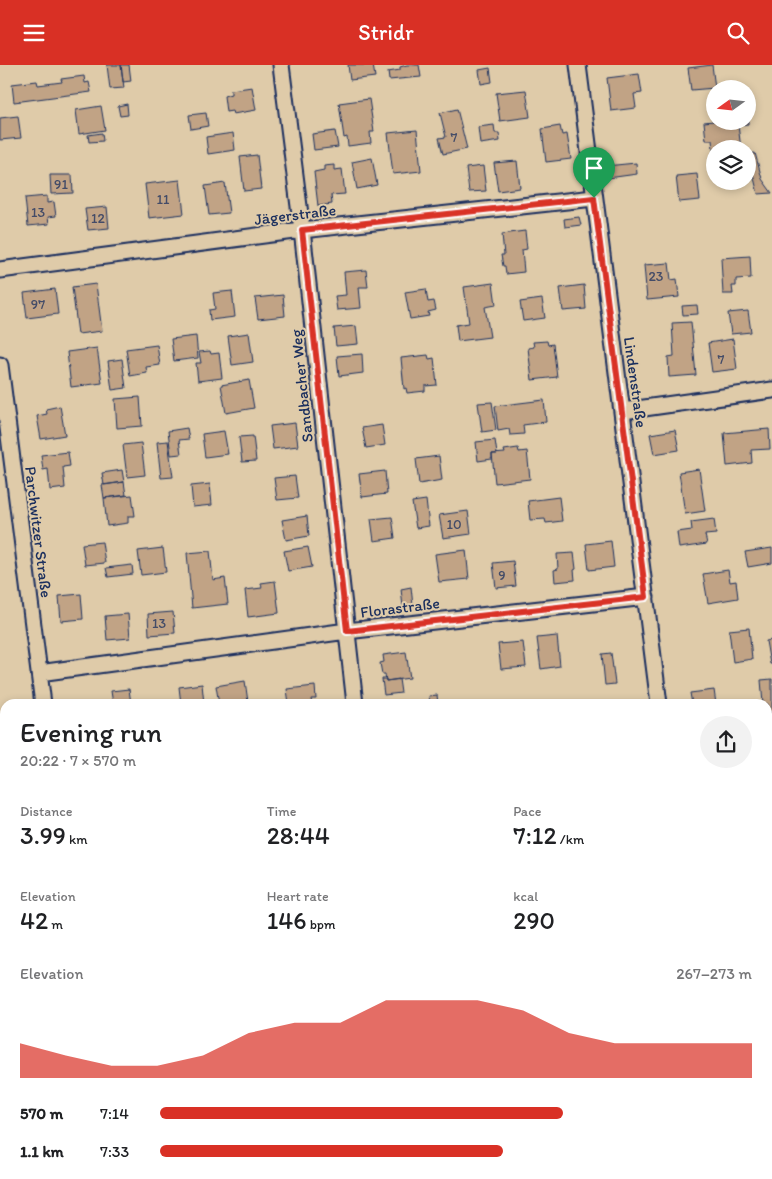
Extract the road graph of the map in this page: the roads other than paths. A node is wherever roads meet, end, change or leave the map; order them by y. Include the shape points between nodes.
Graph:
1 (281, 65) edge
2 (578, 65) edge
3 (594, 198) junction
4 (302, 230) junction
5 (0, 270) edge
6 (0, 365) edge
7 (772, 390) edge
8 (3, 410) edge
9 (623, 411) junction
10 (646, 597) junction
11 (347, 631) junction
12 (39, 673) junction
13 (42, 699) edge
14 (354, 699) edge
15 (658, 699) edge

1 - 4 street, Sandbacher Weg
2 - 3 street, Lindenstraße
3 - 4 street, Jägerstraße
3 - 9 street, Lindenstraße
4 - 5 street, Jägerstraße
4 - 11 street, Sandbacher Weg
6 - 8 street, Parchwitzer Straße
7 - 9 street
8 - 12 street, Parchwitzer Straße
9 - 10 street, Lindenstraße
10 - 11 street, Florastraße
10 - 15 street, Lindenstraße
11 - 12 street, Florastraße
11 - 14 street, Sandbacher Weg
12 - 13 street, Parchwitzer Straße

